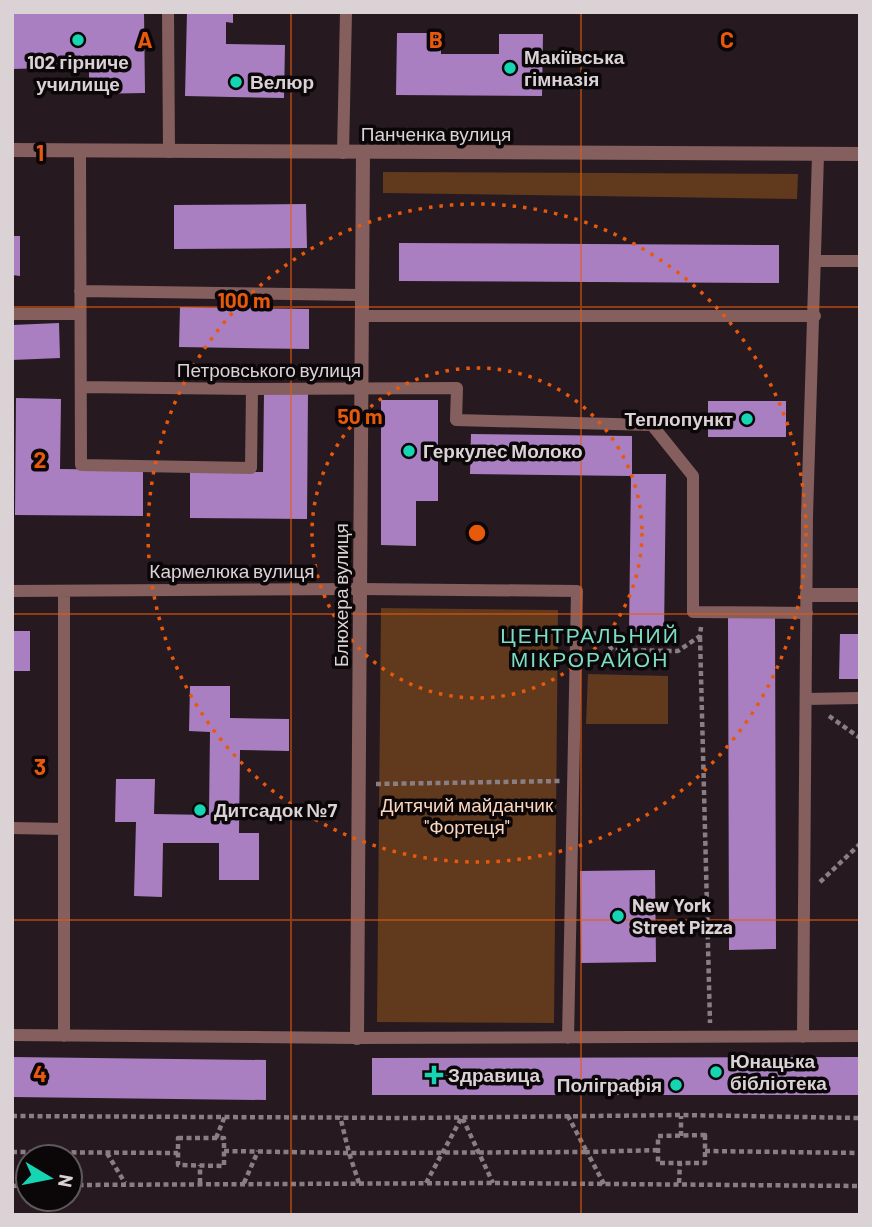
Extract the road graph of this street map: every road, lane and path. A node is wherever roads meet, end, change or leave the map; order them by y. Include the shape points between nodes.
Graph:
1 (168, 12) edge
2 (346, 12) edge
3 (12, 150) edge
4 (80, 152) junction
5 (169, 152) junction
6 (344, 153) junction
7 (363, 153) junction
8 (860, 154) edge
9 (818, 155) junction
10 (816, 261) junction
11 (860, 261) edge
12 (80, 291) junction
13 (362, 295) junction
14 (12, 314) edge
15 (80, 314) junction
16 (362, 316) junction
17 (815, 316) junction
18 (80, 387) junction
19 (252, 390) junction
20 (361, 390) junction
21 (361, 589) junction
22 (12, 591) edge
23 (64, 591) junction
24 (807, 595) junction
25 (860, 595) edge
26 (807, 613) junction
27 (700, 636) dead end
28 (860, 698) edge
29 (806, 699) junction
30 (860, 738) edge
31 (564, 781) dead end
32 (359, 784) junction
33 (12, 828) edge
34 (64, 829) junction
35 (860, 844) edge
36 (804, 898) junction
37 (12, 1035) edge
38 (64, 1036) junction
39 (860, 1036) edge
40 (711, 1037) junction
41 (803, 1037) junction
42 (357, 1038) junction
43 (568, 1038) junction
44 (567, 1115) junction
45 (681, 1115) junction
46 (12, 1116) edge
47 (225, 1116) junction
48 (341, 1116) junction
49 (463, 1116) junction
50 (860, 1118) edge
51 (681, 1136) junction
52 (216, 1138) junction
53 (658, 1150) junction
54 (224, 1151) junction
55 (258, 1151) junction
56 (705, 1151) junction
57 (12, 1152) edge
58 (443, 1152) junction
59 (479, 1152) junction
60 (587, 1152) junction
61 (107, 1153) junction
62 (178, 1153) junction
63 (349, 1153) junction
64 (860, 1153) edge
65 (680, 1163) junction
66 (200, 1165) junction
67 (200, 1183) junction
68 (244, 1183) junction
69 (359, 1183) junction
70 (493, 1183) junction
71 (679, 1183) junction
72 (126, 1184) junction
73 (426, 1184) junction
74 (604, 1184) junction
75 (84, 1185) edge
76 (860, 1186) edge

1 - 5 lane
2 - 6 lane
3 - 4 street, Панченка вулиця
4 - 5 street, Панченка вулиця
4 - 12 lane
5 - 6 street, Панченка вулиця
6 - 7 street, Панченка вулиця
7 - 9 street, Панченка вулиця
7 - 13 street, Блюхера вулиця
8 - 9 street, Панченка вулиця
9 - 10 lane
10 - 11 lane
10 - 17 lane
12 - 13 lane
12 - 15 lane
13 - 16 street, Блюхера вулиця
14 - 15 lane
15 - 18 lane
16 - 17 lane
16 - 20 street, Блюхера вулиця
17 - 24 lane
18 - 19 lane, Петровського вулиця
18 - 19 lane via 80,466 251,468
19 - 20 lane, Петровського вулиця
20 - 21 street, Блюхера вулиця
20 - 26 lane, Петровського вулиця via 457,388 456,419 652,425 693,476 693,612
21 - 23 lane, Кармелюка вулиця
21 - 32 street, Блюхера вулиця
21 - 43 lane, Кармелюка вулиця via 577,591
22 - 23 lane, Кармелюка вулиця
23 - 34 lane
24 - 25 street
24 - 26 lane
26 - 29 lane
27 - 40 path
28 - 29 lane
29 - 30 path
29 - 36 lane
31 - 32 path
32 - 42 street, Блюхера вулиця
33 - 34 lane
34 - 38 lane
35 - 36 path
36 - 41 lane
37 - 38 lane
38 - 42 lane
39 - 41 lane
40 - 41 lane
40 - 43 lane
42 - 43 lane
44 - 45 path
44 - 49 path
44 - 60 path
45 - 50 path
45 - 51 path
46 - 47 path
47 - 48 path
47 - 52 path
48 - 49 path
48 - 63 path
49 - 58 path
49 - 59 path
51 - 53 path via 658,1136
51 - 56 path via 705,1135
52 - 54 path via 224,1138
52 - 62 path via 178,1138
53 - 60 path
53 - 65 path via 658,1163
54 - 55 path
54 - 66 path via 224,1166
55 - 63 path
55 - 68 path
56 - 64 path
56 - 65 path via 705,1163
57 - 61 path
58 - 59 path
58 - 63 path
58 - 73 path
59 - 60 path
59 - 70 path
60 - 74 path
61 - 62 path
61 - 72 path
62 - 66 path via 178,1165
63 - 69 path
65 - 71 path
66 - 67 path
67 - 68 path
67 - 72 path
68 - 69 path
69 - 73 path
70 - 73 path
70 - 74 path
71 - 74 path
71 - 76 path
72 - 75 path

